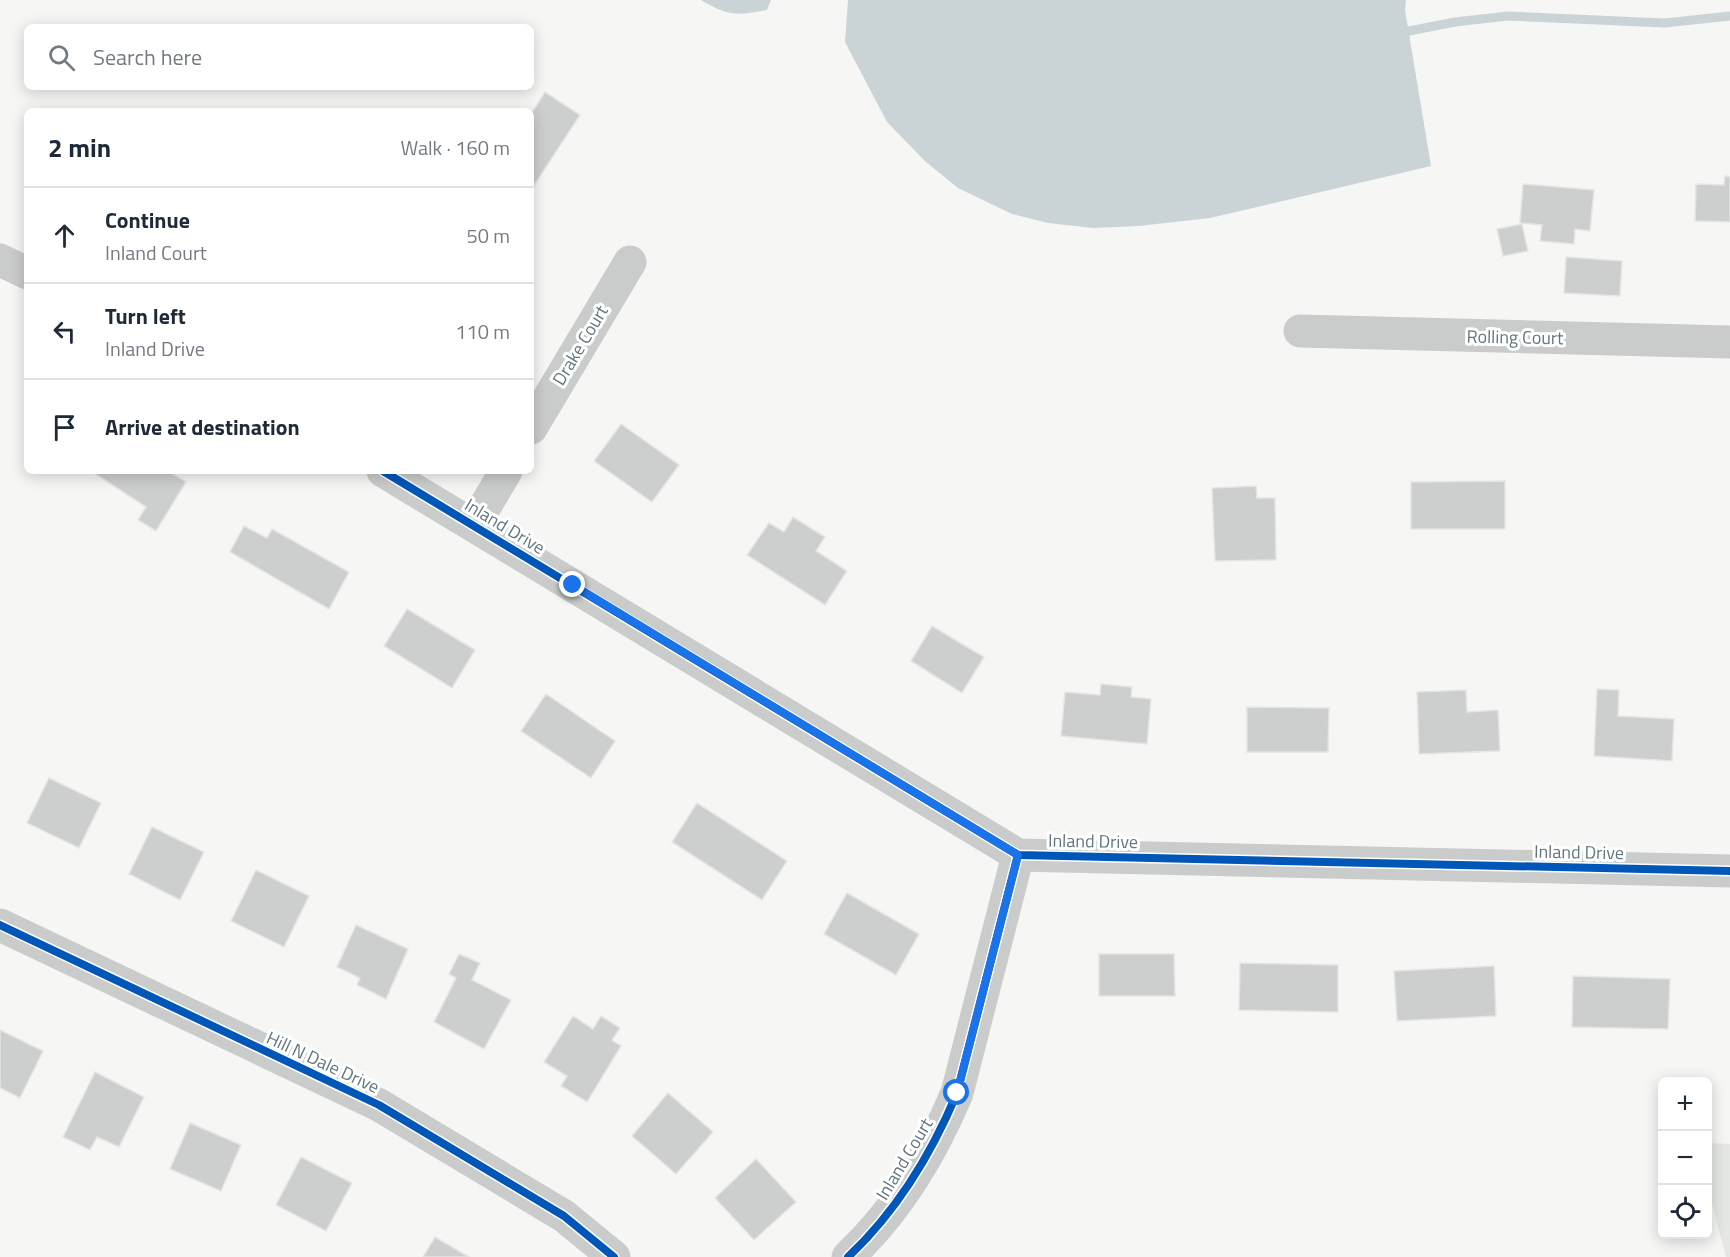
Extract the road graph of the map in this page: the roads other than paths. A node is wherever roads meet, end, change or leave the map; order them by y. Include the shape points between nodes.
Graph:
1 (0, 260) edge
2 (630, 262) dead end
3 (24, 272) edge
4 (1300, 331) dead end
5 (1730, 342) edge
6 (534, 423) edge
7 (387, 474) edge
8 (504, 474) edge
9 (474, 525) junction
10 (1018, 855) junction
11 (1730, 871) edge
12 (0, 925) edge
13 (614, 1257) edge
14 (848, 1257) edge

1 - 3 street
2 - 6 street, Drake Court
4 - 5 street, Rolling Court
7 - 9 street, Inland Drive
8 - 9 street
9 - 10 street, Inland Drive
10 - 11 street, Inland Drive
10 - 14 street, Inland Court via 957,1093 904,1195
12 - 13 street, Hill N Dale Drive via 379,1105 564,1216

